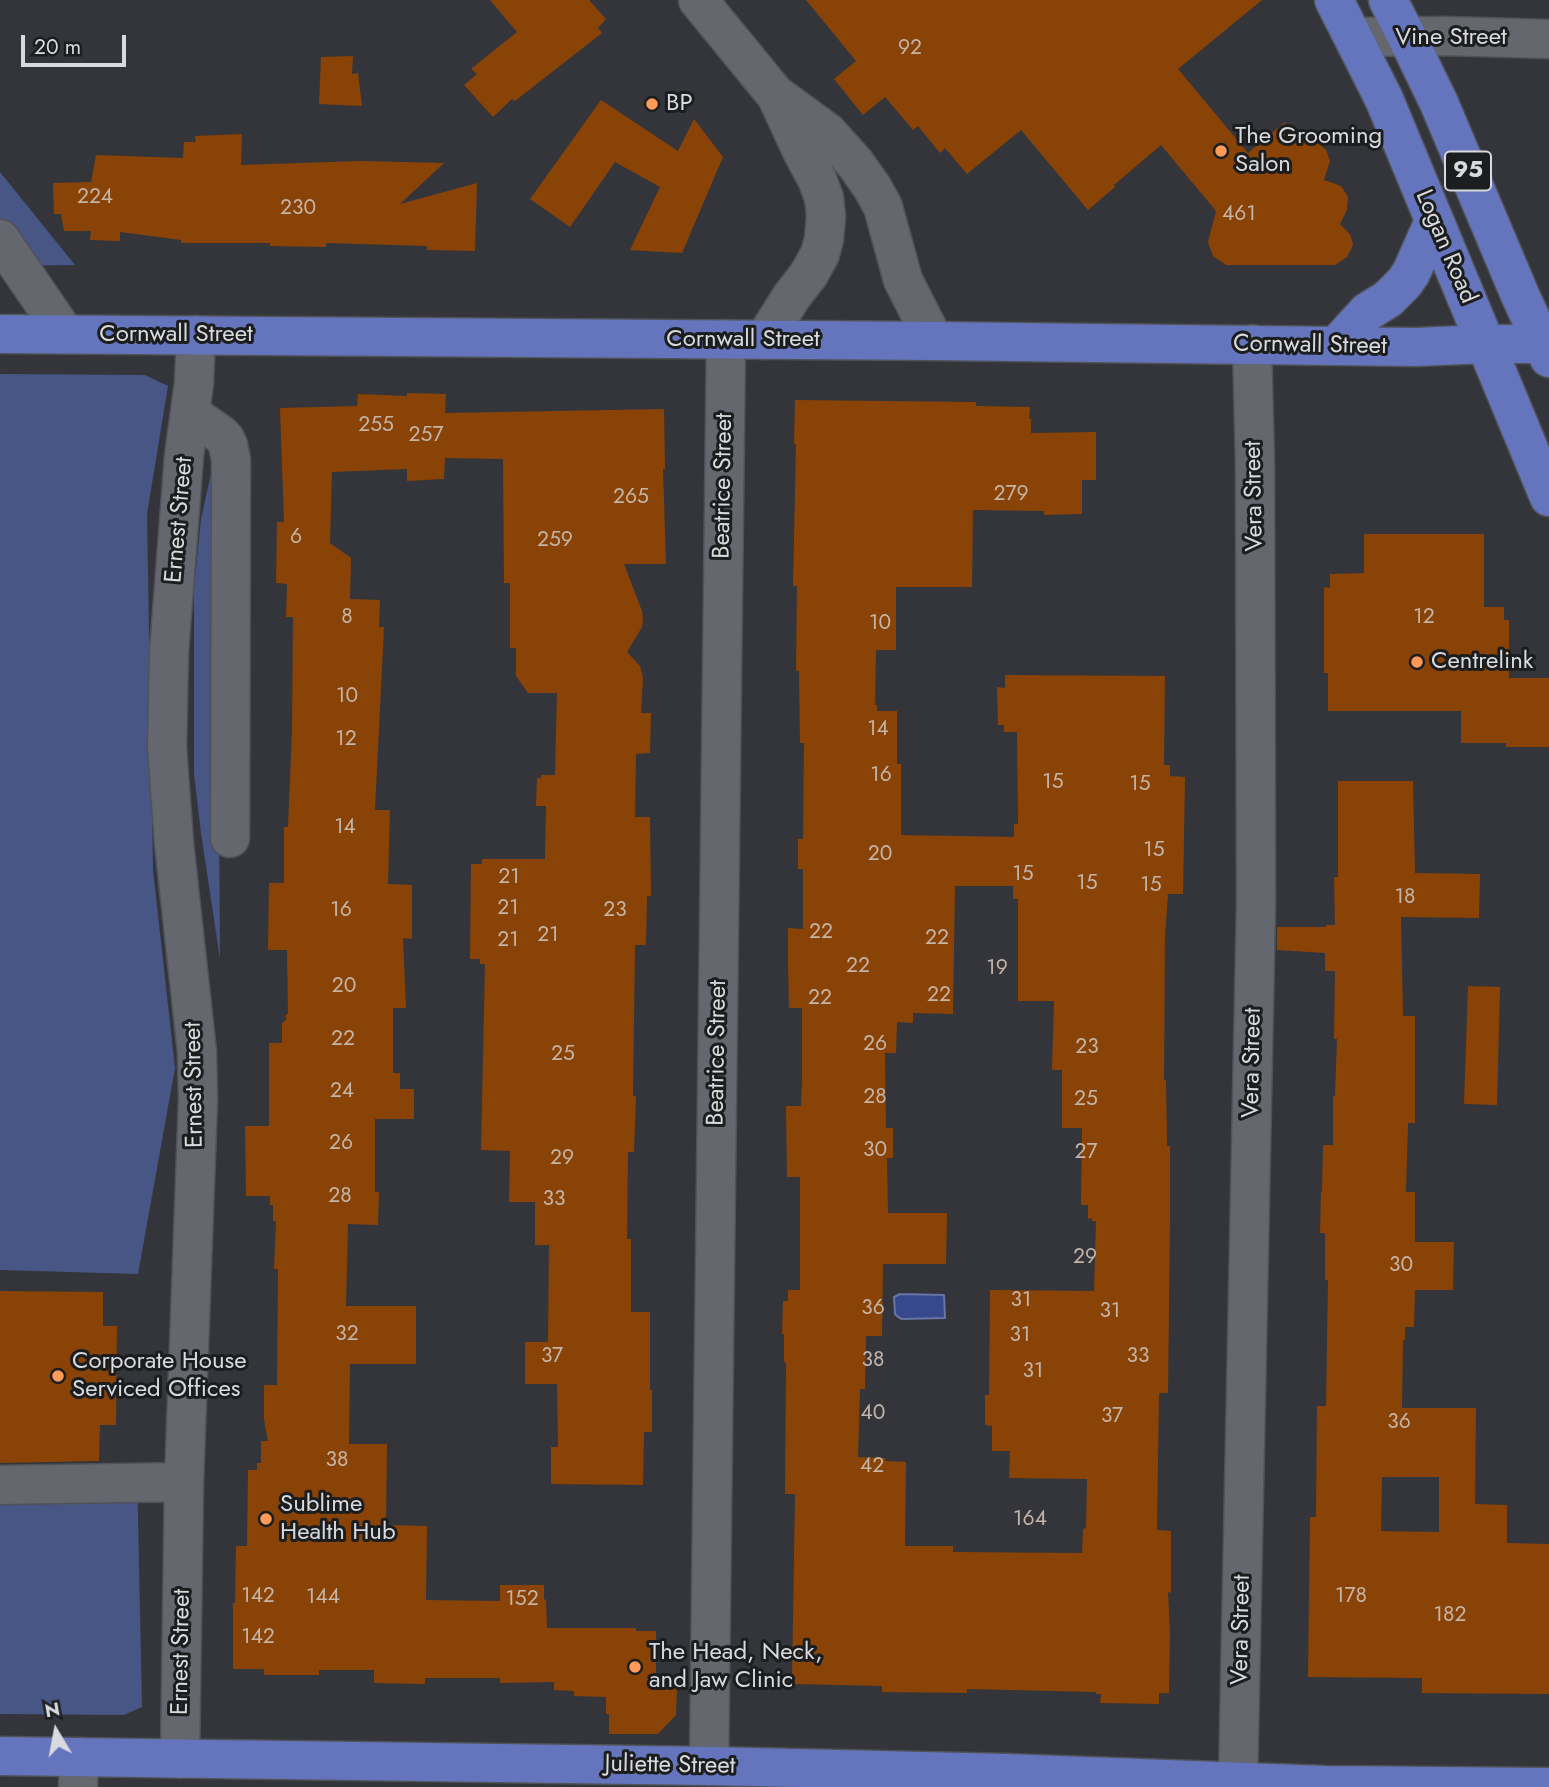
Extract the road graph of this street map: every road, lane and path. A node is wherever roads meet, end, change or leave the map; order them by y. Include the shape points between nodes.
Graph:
1 (698, 0) edge
2 (1334, 0) edge
3 (1388, 0) edge
4 (1354, 37) junction
5 (1408, 37) junction
6 (1549, 39) edge
7 (775, 94) junction
8 (1434, 220) junction
9 (0, 239) edge
10 (0, 334) edge
11 (65, 334) junction
12 (195, 335) junction
13 (726, 340) junction
14 (764, 340) junction
15 (934, 341) junction
16 (1252, 344) junction
17 (1485, 344) junction
18 (1336, 346) junction
19 (1547, 349) edge
20 (190, 413) junction
21 (1549, 497) edge
22 (230, 838) dead end
23 (184, 1482) junction
24 (0, 1485) edge
25 (0, 1756) edge
26 (180, 1759) junction
27 (709, 1766) junction
28 (79, 1772) edge
29 (571, 1776) edge
30 (1069, 1781) edge
31 (1238, 1782) junction
32 (1549, 1787) edge

1 - 7 street
2 - 4 main road, Logan Road / 95
3 - 5 main road, Logan Road / 95
4 - 5 street, Vine Street
4 - 8 main road, Logan Road / 95
5 - 6 street, Vine Street
5 - 19 main road, Logan Road / 95
7 - 14 street via 817,179 827,216 820,254
7 - 15 street via 827,132 872,187 883,207 903,280
8 - 17 main road, Logan Road / 95
8 - 18 main road via 1404,283 1367,312
9 - 11 street
10 - 11 main road, Cornwall Street
11 - 12 main road, Cornwall Street
12 - 13 main road, Cornwall Street
12 - 20 street, Ernest Street
13 - 14 main road, Cornwall Street
13 - 27 street, Beatrice Street
14 - 15 main road, Cornwall Street
15 - 16 main road, Cornwall Street
16 - 18 main road, Cornwall Street
16 - 31 street, Vera Street via 1256,904
17 - 18 main road, Cornwall Street
17 - 19 main road, Cornwall Street
17 - 21 main road, Logan Road / 95
20 - 22 street, Ernest Street via 225,439 231,460
20 - 23 street, Ernest Street via 169,652 167,747 197,1052
23 - 24 street
23 - 26 street, Ernest Street
25 - 28 main road, Juliette Street
26 - 28 main road, Juliette Street
26 - 29 main road, Juliette Street
27 - 29 main road, Juliette Street
27 - 30 main road, Juliette Street
30 - 31 main road, Juliette Street
31 - 32 main road, Juliette Street

